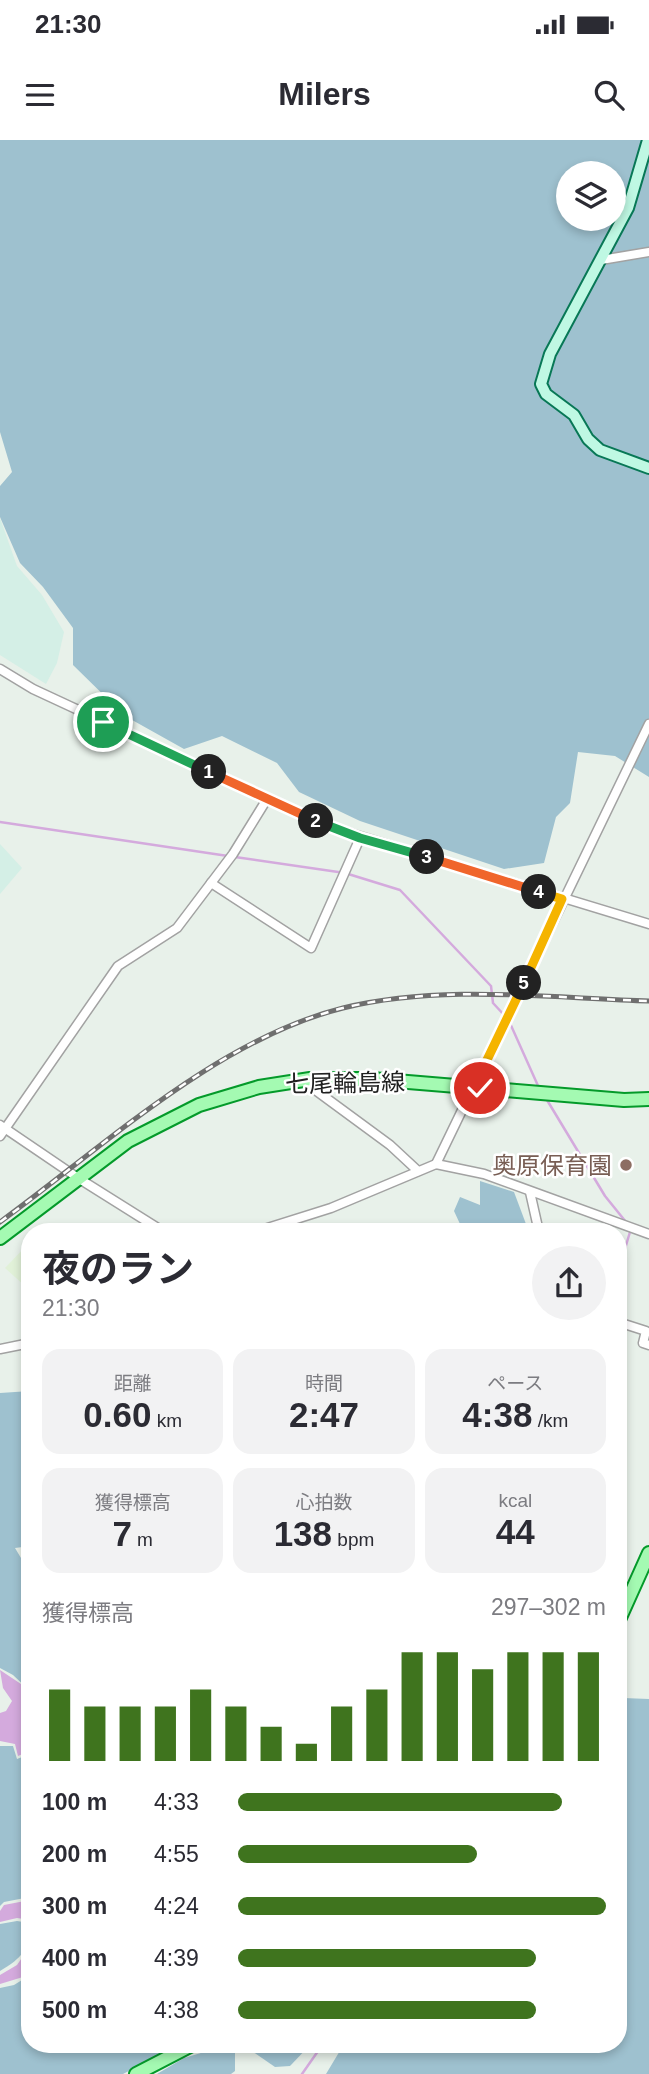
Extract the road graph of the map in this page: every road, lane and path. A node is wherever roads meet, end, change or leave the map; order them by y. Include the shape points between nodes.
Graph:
1 (648, 140) edge
2 (649, 252) edge
3 (601, 260) junction
4 (649, 468) edge
5 (0, 669) edge
6 (649, 724) edge
7 (267, 799) junction
8 (360, 838) junction
9 (211, 883) junction
10 (562, 899) junction
11 (649, 924) edge
12 (303, 1081) junction
13 (474, 1087) junction
14 (649, 1099) edge
15 (2, 1130) edge
16 (436, 1164) junction
17 (418, 1171) junction
18 (78, 1178) junction
19 (530, 1192) junction
20 (150, 1223) edge
21 (287, 1223) edge
22 (537, 1223) edge
23 (618, 1223) edge
24 (627, 1226) edge
25 (649, 1234) edge
26 (0, 1238) edge
27 (627, 1325) edge
28 (21, 1345) edge
29 (649, 1345) edge
30 (0, 1349) edge
31 (649, 1553) edge
32 (627, 1602) edge
33 (177, 2053) edge
34 (136, 2074) edge

1 - 3 street via 628,208
2 - 3 street
3 - 4 street via 550,354 541,384 546,394 574,415 600,450
5 - 7 street via 33,689
6 - 10 street
7 - 8 street
7 - 9 street
8 - 9 street via 311,948
8 - 10 street
9 - 15 street via 177,928 118,966
10 - 11 street
10 - 13 street
12 - 13 main road, 七尾輪島線 via 372,1079
12 - 17 street
12 - 18 main road, 七尾輪島線 via 259,1087 199,1105 128,1141
13 - 14 main road, 七尾輪島線
13 - 16 street
15 - 18 street
16 - 17 street
16 - 19 street via 484,1174
17 - 21 street
18 - 20 street
18 - 26 main road, 七尾輪島線
19 - 22 street
19 - 23 street
24 - 25 street
27 - 29 street via 646,1331 643,1343
28 - 30 street
31 - 32 main road
33 - 34 main road

